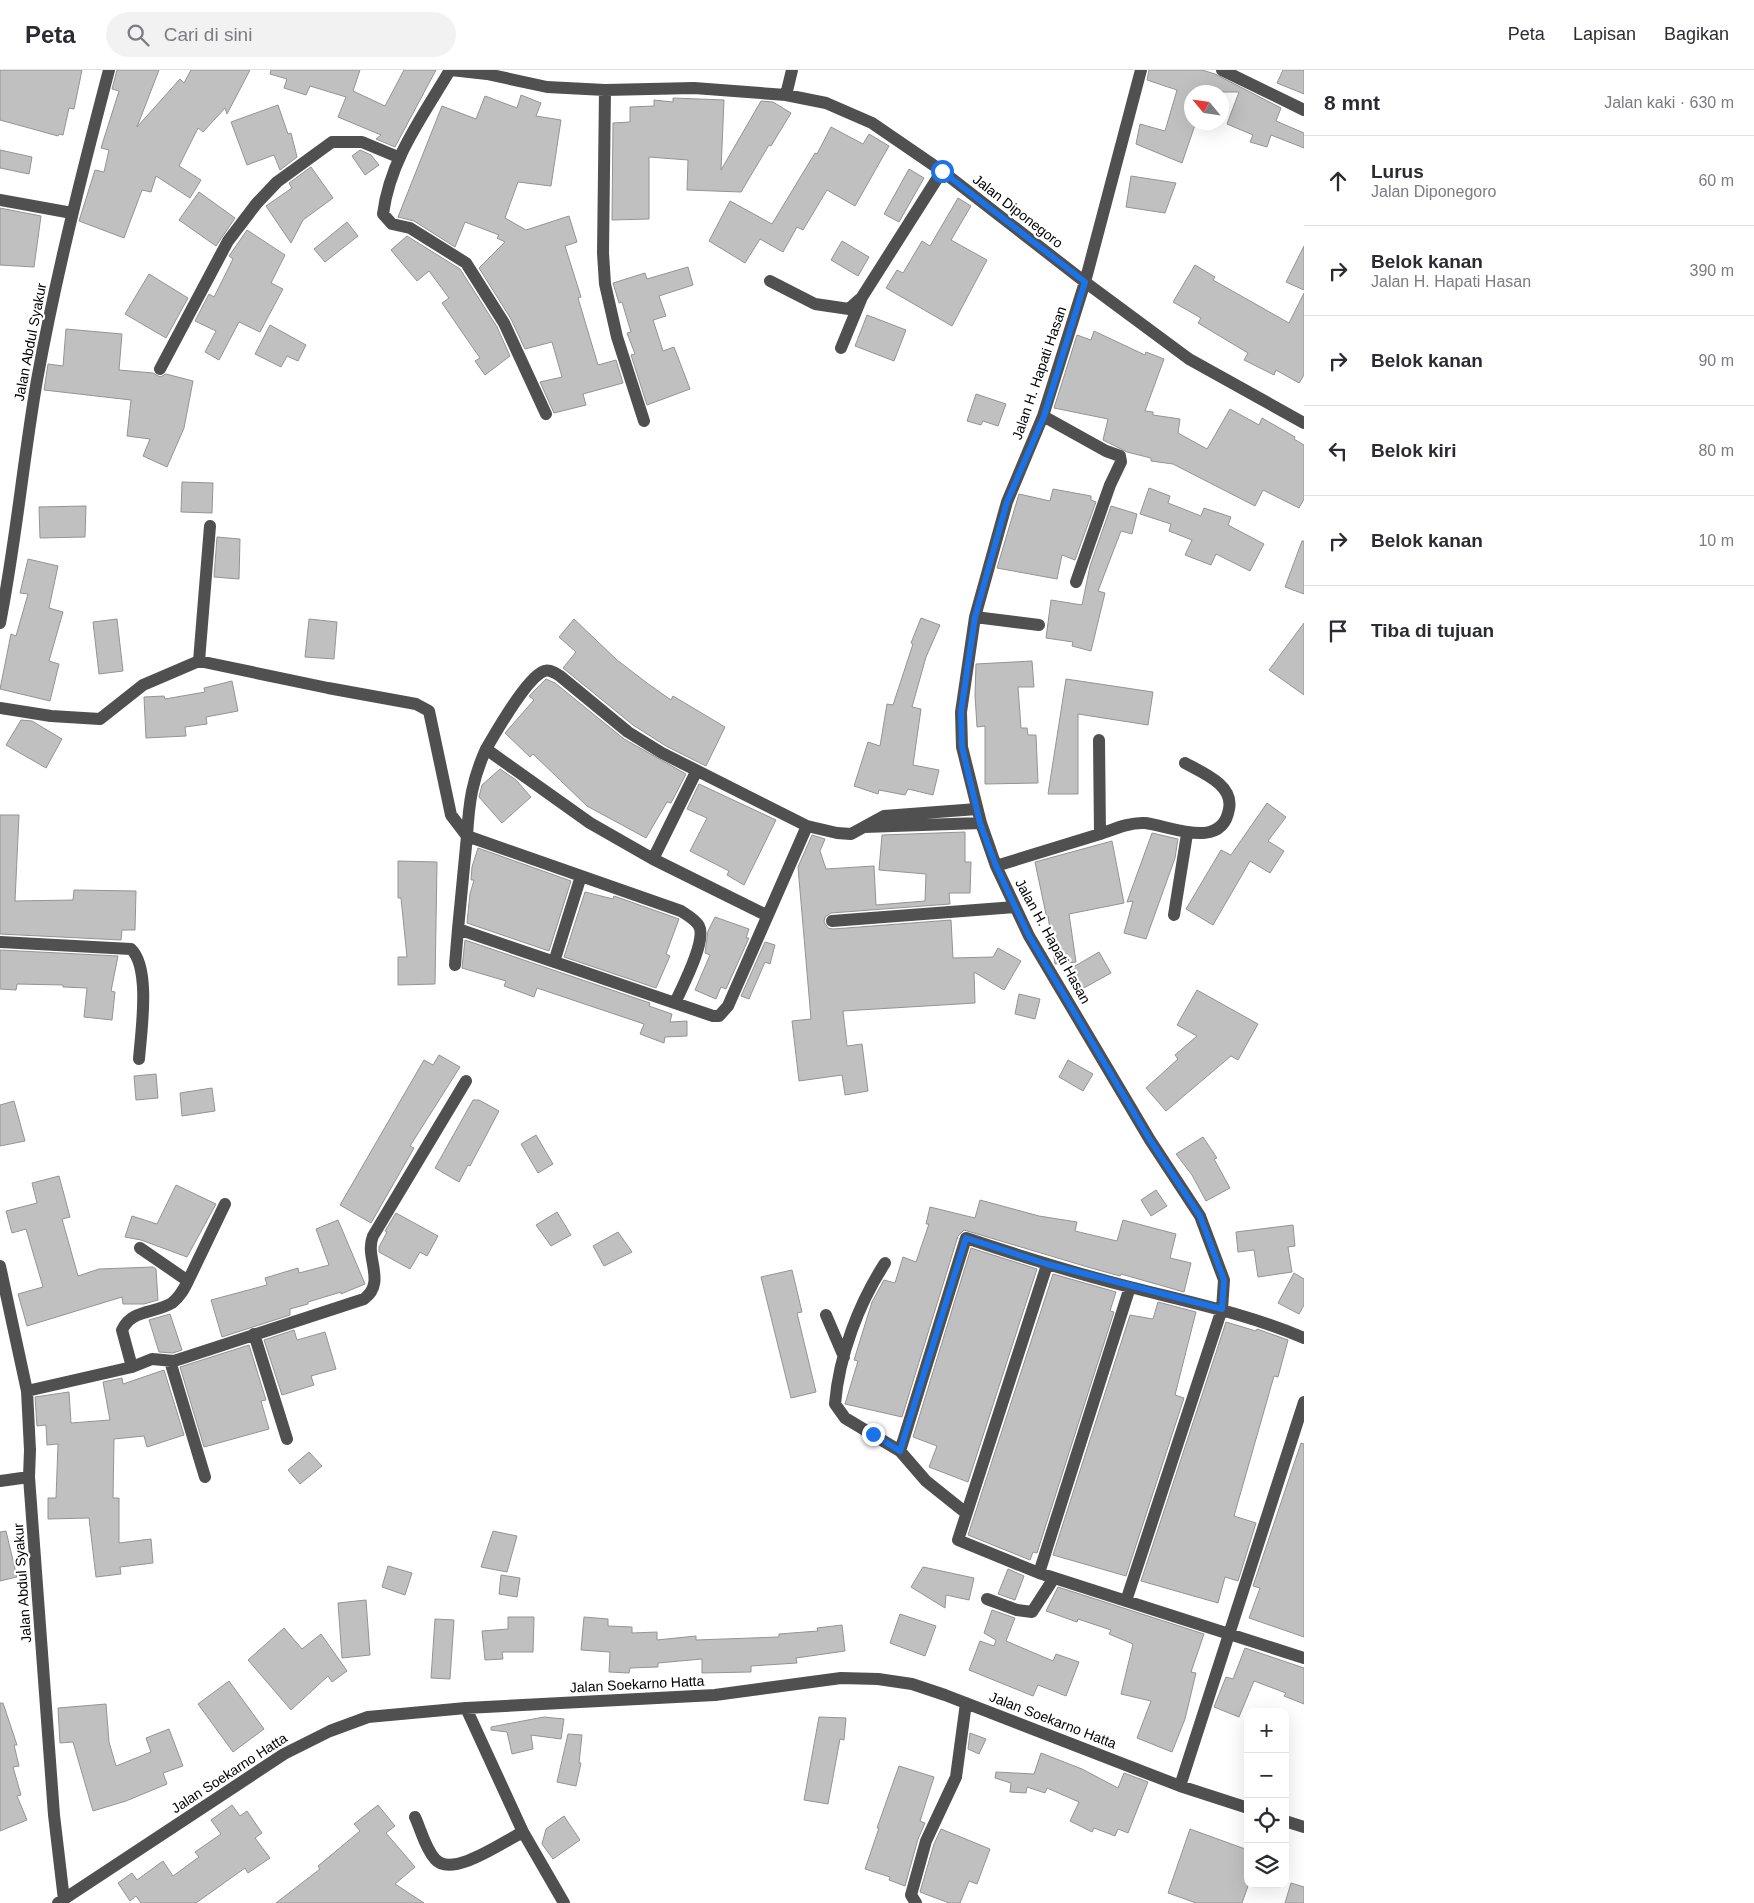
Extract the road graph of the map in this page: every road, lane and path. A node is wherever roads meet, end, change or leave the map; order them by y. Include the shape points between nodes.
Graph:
1 (109, 70) edge
2 (451, 70) edge
3 (792, 70) edge
4 (1141, 70) edge
5 (1222, 70) edge
6 (605, 90) junction
7 (786, 95) junction
8 (1304, 110) edge
9 (398, 157) junction
10 (942, 171) junction
11 (0, 200) edge
12 (72, 213) junction
13 (770, 282) dead end
14 (1085, 282) junction
15 (862, 297) junction
16 (841, 348) dead end
17 (160, 369) dead end
18 (546, 414) dead end
19 (1044, 416) junction
20 (644, 421) dead end
21 (1304, 423) edge
22 (210, 526) dead end
23 (1076, 582) dead end
24 (975, 617) junction
25 (0, 623) edge
26 (1039, 624) dead end
27 (199, 661) junction
28 (0, 708) edge
29 (1099, 740) dead end
30 (486, 750) junction
31 (1185, 763) dead end
32 (696, 772) junction
33 (976, 809) junction
34 (980, 823) junction
35 (807, 826) junction
36 (864, 827) junction
37 (1100, 834) junction
38 (1187, 834) junction
39 (467, 836) junction
40 (653, 859) junction
41 (996, 866) junction
42 (581, 876) junction
43 (1016, 907) junction
44 (766, 915) junction
45 (1174, 915) dead end
46 (832, 921) dead end
47 (458, 930) junction
48 (0, 942) edge
49 (554, 962) junction
50 (455, 966) dead end
51 (675, 1003) junction
52 (139, 1059) dead end
53 (466, 1081) dead end
54 (225, 1204) dead end
55 (140, 1248) dead end
56 (885, 1262) dead end
57 (1047, 1264) junction
58 (0, 1266) edge
59 (188, 1281) junction
60 (1130, 1287) junction
61 (1222, 1309) junction
62 (826, 1315) dead end
63 (254, 1334) junction
64 (1304, 1338) edge
65 (844, 1356) junction
66 (170, 1361) junction
67 (132, 1367) junction
68 (27, 1391) junction
69 (1304, 1402) edge
70 (287, 1439) dead end
71 (900, 1451) junction
72 (29, 1477) junction
73 (204, 1477) dead end
74 (0, 1482) edge
75 (966, 1513) junction
76 (1039, 1573) junction
77 (1054, 1578) junction
78 (987, 1599) dead end
79 (1126, 1600) junction
80 (1229, 1636) junction
81 (1304, 1658) edge
82 (966, 1703) junction
83 (466, 1708) junction
84 (1180, 1786) junction
85 (1244, 1807) edge
86 (415, 1817) dead end
87 (1289, 1822) edge
88 (1304, 1827) edge
89 (523, 1832) junction
90 (61, 1902) edge
91 (564, 1903) edge
92 (916, 1903) edge

1 - 12 street, Jalan Abdul Syakur
2 - 6 street, Jalan Diponegoro via 547,87
2 - 9 street
3 - 7 street
4 - 14 street, Jalan H. Hapati Hasan
5 - 8 street
6 - 7 street, Jalan Diponegoro via 694,88
6 - 20 street via 605,284 617,337
7 - 10 street, Jalan Diponegoro via 826,104 872,123
9 - 17 street via 362,142 332,142 276,182 228,241
9 - 18 street via 383,214 392,224 410,228 466,263 504,323
10 - 14 street, Jalan Diponegoro
10 - 15 street
11 - 12 street
12 - 25 street, Jalan Abdul Syakur via 37,380
13 - 15 street via 815,304 849,309
14 - 19 street, Jalan H. Hapati Hasan
14 - 21 street, Jalan Diponegoro via 1189,359
15 - 16 street
19 - 23 street via 1120,456 1121,462
19 - 24 street, Jalan H. Hapati Hasan via 1007,502
22 - 27 street
24 - 26 street
24 - 33 street, Jalan H. Hapati Hasan via 961,712 962,747
27 - 28 street via 143,685 100,719
27 - 39 street via 426,708 451,814
29 - 37 street
30 - 32 street via 498,726 533,679 547,670 560,676 628,732
30 - 39 street via 476,770 469,797
30 - 40 street via 590,823
31 - 38 street via 1220,785 1231,799 1228,820 1216,830
32 - 35 street
32 - 40 street
33 - 34 street, Jalan H. Hapati Hasan
33 - 36 street via 884,816
34 - 36 street
34 - 41 street, Jalan H. Hapati Hasan
35 - 36 street via 851,834
35 - 44 street
37 - 38 street via 1145,823
37 - 41 street
38 - 45 street
39 - 42 street
39 - 47 street
40 - 44 street
41 - 43 street, Jalan H. Hapati Hasan
42 - 49 street
42 - 51 street via 681,911 699,925 701,940
43 - 46 street
43 - 61 street, Jalan H. Hapati Hasan via 1029,936 1150,1140 1200,1216 1224,1280
44 - 51 street via 722,1014 713,1016
47 - 49 street
47 - 50 street
48 - 52 street via 131,949 138,956 144,1001
49 - 51 street
53 - 63 street via 373,1236 370,1250 376,1280 368,1296
54 - 59 street
55 - 59 street
56 - 65 street via 866,1294
57 - 60 street
57 - 71 street via 966,1238
57 - 75 street
58 - 68 street, Jalan Abdul Syakur
59 - 67 street via 178,1298 170,1304 138,1314 125,1325 122,1330
60 - 61 street
60 - 76 street
61 - 64 street
61 - 79 street, Jalan H. Hapati Hasan
62 - 65 street
63 - 66 street
63 - 70 street
65 - 71 street via 835,1404 838,1411
66 - 67 street via 152,1359
66 - 73 street
67 - 68 street
68 - 72 street, Jalan Abdul Syakur
69 - 80 street
71 - 75 street via 926,1481
72 - 74 street
72 - 90 street, Jalan Abdul Syakur
75 - 76 street via 958,1539 961,1543
76 - 77 street
77 - 78 street via 1032,1612
77 - 79 street
79 - 80 street
80 - 81 street
80 - 84 street
82 - 83 street, Jalan Soekarno Hatta via 912,1684 841,1678 715,1695
82 - 84 street, Jalan Soekarno Hatta
82 - 92 street via 956,1778 926,1841 911,1895
83 - 89 street
83 - 90 street, Jalan Soekarno Hatta via 368,1717 330,1731 275,1759
84 - 85 street, Jalan Soekarno Hatta
86 - 89 street via 430,1852 441,1864 450,1866 476,1857
87 - 88 street
89 - 91 street

